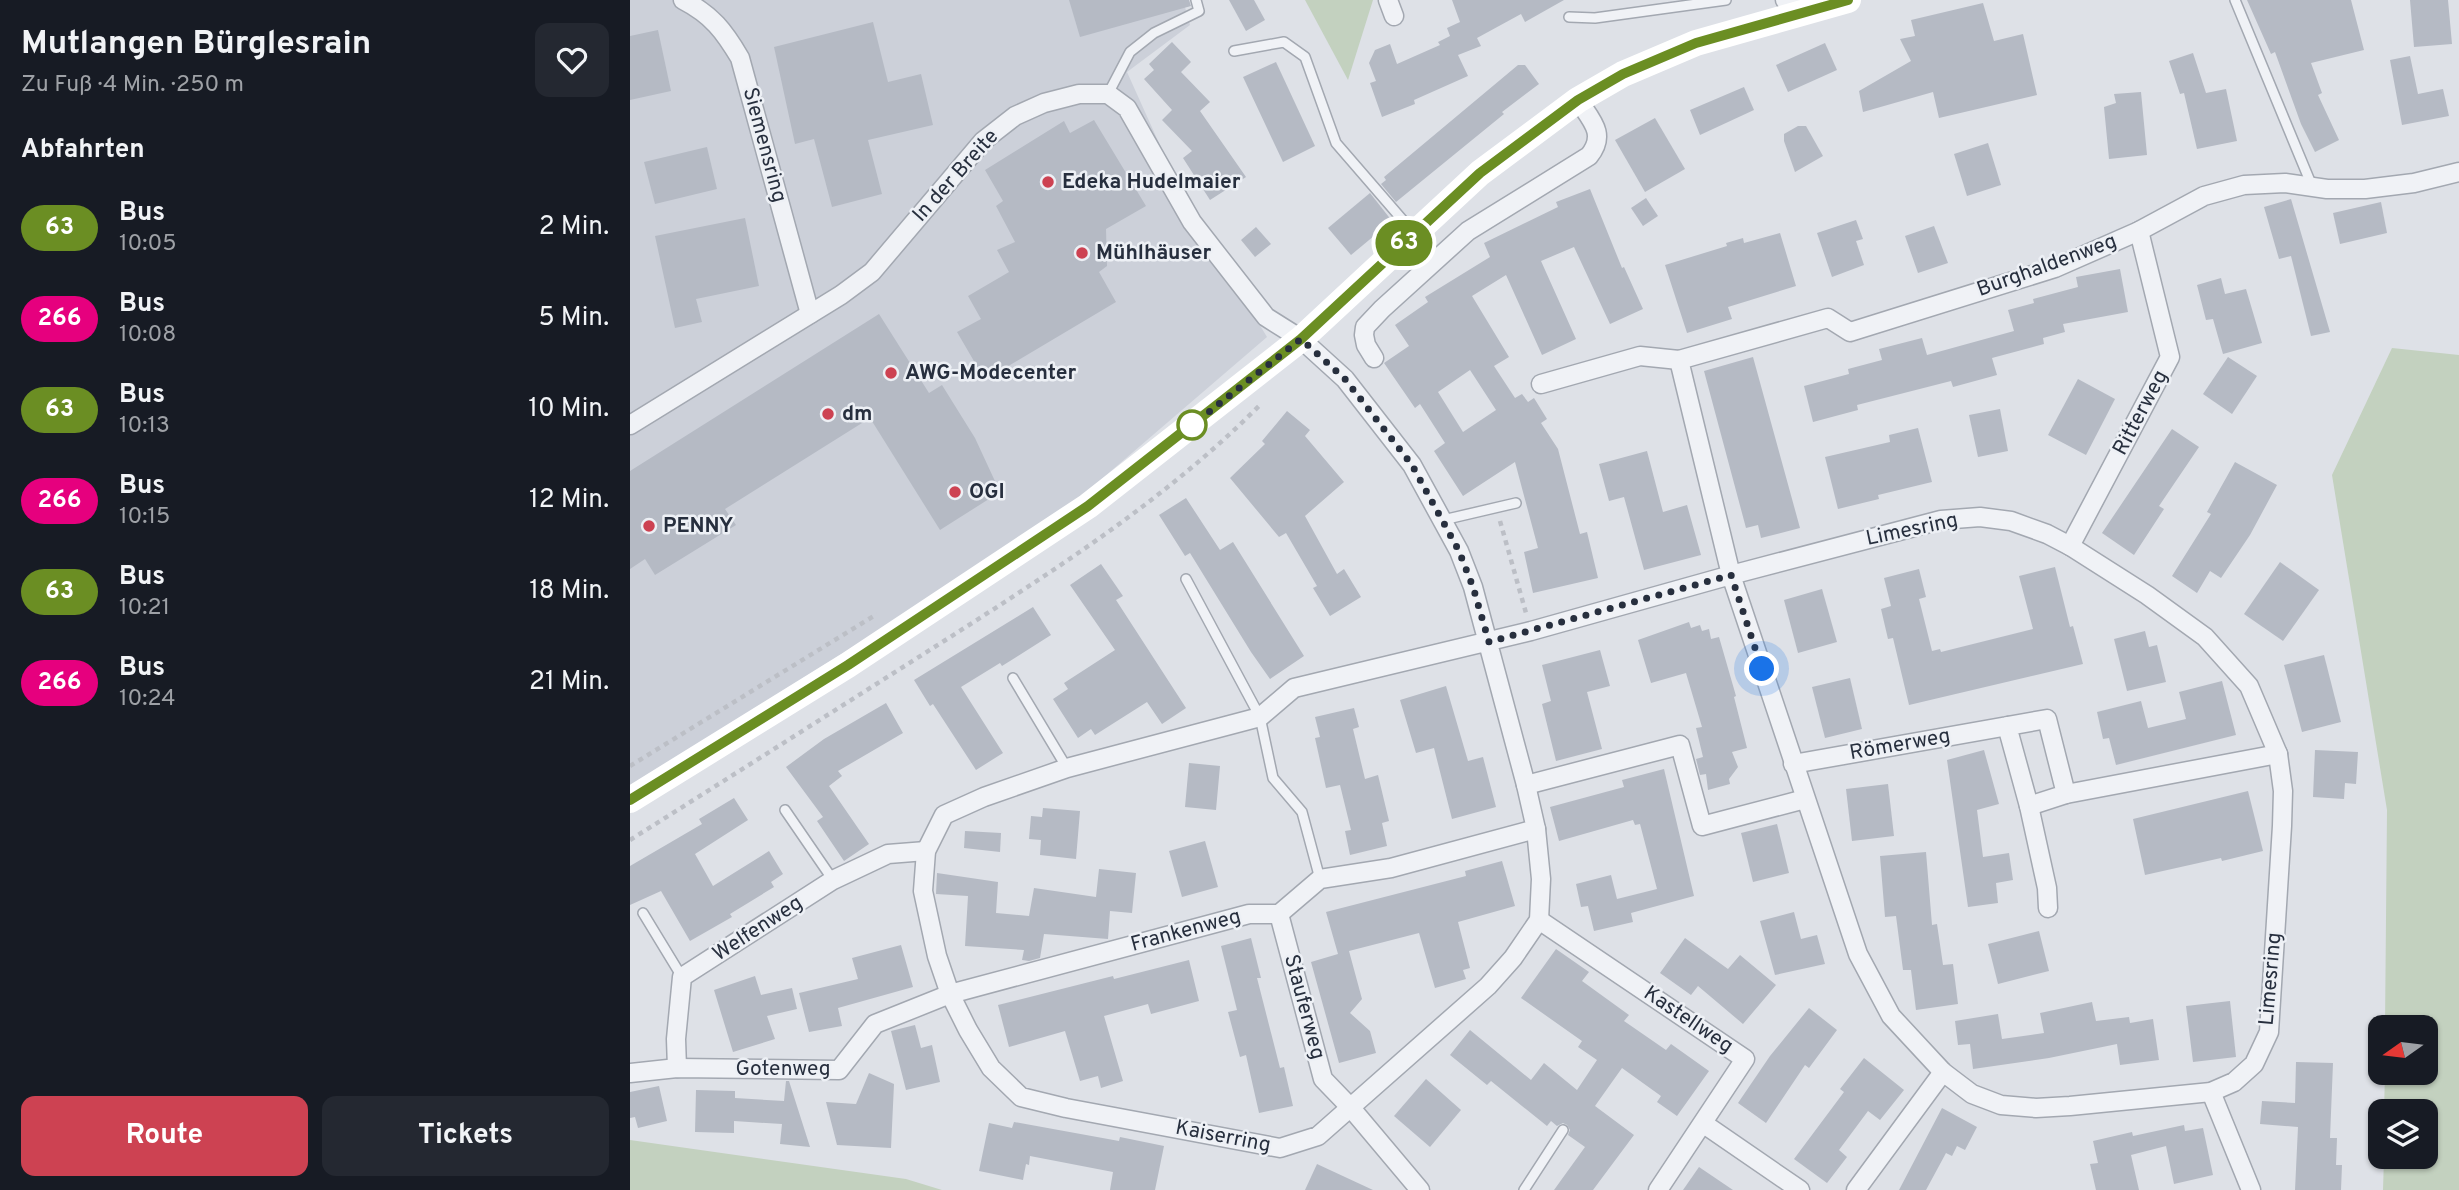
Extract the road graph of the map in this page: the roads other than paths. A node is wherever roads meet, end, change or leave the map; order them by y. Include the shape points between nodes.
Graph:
1 (682, 0) edge
2 (1196, 0) edge
3 (1726, 0) edge
4 (1785, 0) edge
5 (2235, 0) edge
6 (1838, 3) edge
7 (1569, 17) dead end
8 (1234, 51) dead end
9 (1108, 94) junction
10 (1578, 100) junction
11 (2459, 172) edge
12 (2312, 188) junction
13 (2139, 232) junction
14 (1414, 234) junction
15 (810, 314) junction
16 (1301, 339) junction
17 (1374, 358) dead end
18 (1679, 360) junction
19 (1541, 384) dead end
20 (630, 425) edge
21 (1516, 503) dead end
22 (1443, 520) junction
23 (2070, 546) junction
24 (1731, 575) junction
25 (1186, 579) dead end
26 (1489, 642) junction
27 (1013, 678) dead end
28 (1260, 717) junction
29 (2007, 726) junction
30 (2278, 754) junction
31 (1793, 764) junction
32 (1066, 768) junction
33 (1526, 785) junction
34 (2066, 793) junction
35 (1805, 799) junction
36 (630, 800) edge
37 (2029, 806) junction
38 (785, 810) dead end
39 (1536, 829) junction
40 (926, 851) junction
41 (1320, 879) junction
42 (833, 880) junction
43 (2048, 908) dead end
44 (643, 913) dead end
45 (1279, 914) junction
46 (1539, 920) junction
47 (682, 977) junction
48 (950, 994) junction
49 (677, 1068) junction
50 (1943, 1072) junction
51 (630, 1073) edge
52 (2211, 1092) junction
53 (1351, 1108) junction
54 (1704, 1124) junction
55 (1563, 1130) dead end
56 (1420, 1190) edge
57 (1524, 1190) edge
58 (1658, 1190) edge
59 (1800, 1190) edge
60 (1856, 1190) edge
61 (2251, 1190) edge

1 - 15 street, Siemensring via 723,29 740,58
2 - 9 lane via 1199,11 1154,33 1130,52
3 - 7 lane via 1595,18
4 - 6 street
5 - 12 lane
6 - 10 street via 1696,43 1623,74
8 - 14 lane via 1284,42 1305,57 1336,144
9 - 15 street, In der Breite via 1079,94 1015,116 983,141 872,272
9 - 16 street via 1127,108 1188,216 1266,317
10 - 14 street via 1480,173
10 - 17 street via 1597,129 1596,148 1468,231 1382,309 1365,327 1366,345
11 - 12 street, Burghaldenweg via 2365,189
12 - 13 street, Burghaldenweg via 2285,183 2244,185 2204,196
13 - 18 street, Burghaldenweg via 2055,268 1850,332 1828,318
13 - 23 street, Ritterweg via 2171,357
14 - 16 street
15 - 20 street, In der Breite
16 - 22 street via 1345,379 1412,465
16 - 36 street via 1037,541
18 - 19 street, Burghaldenweg via 1640,356
18 - 24 street
21 - 22 lane
22 - 26 street via 1473,587
23 - 24 street, Limesring via 2011,521 1980,517 1941,520
23 - 30 street, Limesring via 2204,637 2249,687
24 - 26 street, Limesring
24 - 31 street, Limesring
25 - 28 lane
26 - 28 street, Kaiserring via 1294,688
26 - 33 street
27 - 32 lane
28 - 32 street, Kaiserring
28 - 41 lane via 1273,778 1302,812
29 - 31 street, Römerweg
29 - 34 street, Römerweg via 2047,719
29 - 37 street
30 - 34 street
30 - 52 street, Limesring via 2282,826 2269,1032 2253,1064 2234,1082
31 - 35 street, Limesring
32 - 40 street, Kaiserring via 944,815
33 - 35 street via 1681,745 1702,826
33 - 39 street
34 - 37 street
35 - 50 street, Limesring via 1858,954 1875,988 1891,1016
37 - 43 street
38 - 42 lane
39 - 41 street via 1391,868
39 - 46 street
40 - 42 street, Welfenweg via 888,854
40 - 48 street, Kaiserring via 923,891
41 - 45 street
42 - 47 street, Welfenweg
44 - 47 lane
45 - 48 street, Frankenweg via 1250,914
45 - 53 street, Stauferweg via 1323,1079
46 - 53 street, Kaiserring via 1488,986
46 - 54 street, Kastellweg via 1745,1059
47 - 49 street
48 - 49 street, Gotenweg via 875,1024 839,1070
48 - 53 street, Kaiserring via 991,1068 1021,1097 1280,1148 1318,1136
49 - 51 street, Gotenweg
50 - 52 street, Limesring via 1972,1094 2001,1105 2036,1108
50 - 60 street
52 - 61 street
53 - 56 street, Stauferweg
54 - 58 street
54 - 59 street
55 - 57 lane

